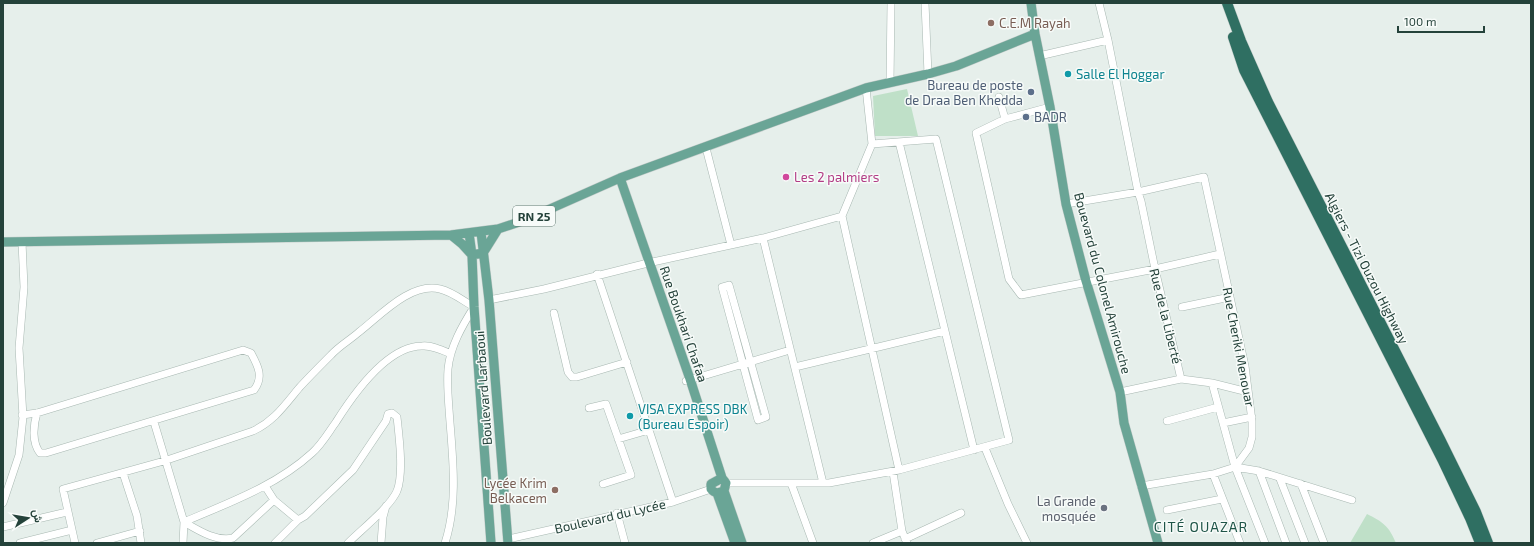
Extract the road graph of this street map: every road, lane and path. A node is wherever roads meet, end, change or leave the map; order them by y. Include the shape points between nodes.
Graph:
1 (891, 3) edge
2 (925, 3) edge
3 (1031, 3) edge
4 (1099, 3) edge
5 (1220, 3) edge
6 (1227, 3) edge
7 (1035, 34) junction
8 (1108, 40) junction
9 (1039, 56) junction
10 (928, 74) junction
11 (890, 83) junction
12 (866, 88) junction
13 (999, 97) dead end
14 (1050, 107) junction
15 (1006, 119) junction
16 (899, 142) junction
17 (872, 144) junction
18 (706, 148) junction
19 (618, 179) junction
20 (1138, 192) junction
21 (1066, 204) junction
22 (842, 216) junction
23 (498, 229) junction
24 (480, 232) junction
25 (469, 233) junction
26 (451, 235) junction
27 (763, 238) junction
28 (3, 242) edge
29 (22, 242) junction
30 (731, 245) junction
31 (483, 253) junction
32 (1220, 254) junction
33 (472, 255) junction
34 (646, 263) junction
35 (1155, 269) junction
36 (597, 274) junction
37 (1086, 281) junction
38 (1230, 297) junction
39 (489, 300) junction
40 (465, 303) junction
41 (1182, 307) dead end
42 (474, 308) junction
43 (554, 313) dead end
44 (468, 318) junction
45 (945, 331) junction
46 (872, 348) junction
47 (790, 350) junction
48 (451, 354) junction
49 (627, 362) junction
50 (746, 362) junction
51 (795, 367) junction
52 (1181, 379) junction
53 (688, 380) junction
54 (1212, 383) junction
55 (1120, 392) junction
56 (1248, 392) junction
57 (1218, 407) junction
58 (589, 408) dead end
59 (37, 413) junction
60 (22, 415) junction
61 (1252, 417) junction
62 (1167, 421) dead end
63 (154, 422) junction
64 (1223, 423) junction
65 (649, 430) junction
66 (618, 439) junction
67 (985, 448) junction
68 (974, 450) junction
69 (164, 461) junction
70 (1235, 467) junction
71 (896, 471) junction
72 (1259, 471) junction
73 (123, 473) junction
74 (1213, 474) junction
75 (1280, 479) junction
76 (791, 483) junction
77 (822, 483) junction
78 (603, 484) dead end
79 (1301, 484) junction
80 (720, 485) junction
81 (264, 486) junction
82 (1141, 486) junction
83 (1222, 499) junction
84 (274, 500) junction
85 (1352, 500) dead end
86 (673, 502) junction
87 (3, 504) edge
88 (386, 506) junction
89 (1168, 510) dead end
90 (67, 512) junction
91 (617, 513) junction
92 (960, 513) dead end
93 (298, 520) junction
94 (184, 522) junction
95 (3, 527) edge
96 (72, 530) junction
97 (140, 531) junction
98 (902, 531) junction
99 (508, 541) edge
100 (906, 541) edge
101 (20, 543) edge
102 (75, 543) edge
103 (97, 543) edge
104 (142, 543) edge
105 (183, 543) edge
106 (275, 543) edge
107 (348, 543) edge
108 (381, 543) edge
109 (445, 543) edge
110 (491, 543) edge
111 (625, 543) edge
112 (735, 543) edge
113 (742, 543) edge
114 (813, 543) edge
115 (873, 543) edge
116 (1026, 543) edge
117 (1158, 543) edge
118 (1240, 543) edge
119 (1265, 543) edge
120 (1286, 543) edge
121 (1305, 543) edge
122 (1324, 543) edge
123 (1480, 543) edge
124 (1488, 543) edge

1 - 11 street
2 - 10 street
3 - 7 main road, Bouevard du Colonel Amirouche
4 - 8 street, Rue de la Liberté
5 - 123 highway, Algiers - Tizi Ouzou Highway via 1244,70 1443,461
6 - 124 highway, Algiers - Tizi Ouzou Highway via 1268,102 1440,439 1476,512
7 - 9 main road, Bouevard du Colonel Amirouche
7 - 10 main road, RN 25 via 956,66
8 - 9 street
8 - 20 street, Rue de la Liberté
9 - 14 main road, Bouevard du Colonel Amirouche
10 - 11 main road, RN 25
11 - 12 main road, RN 25
12 - 17 street
12 - 18 main road, RN 25
13 - 15 street
14 - 15 street
14 - 21 main road, Bouevard du Colonel Amirouche
15 - 37 street via 976,132 1009,279 1021,295
16 - 17 street
16 - 45 street
16 - 67 street, Boulevard du Lycée via 936,139 1009,440
17 - 22 street
18 - 19 main road, RN 25
18 - 30 street
19 - 23 main road, RN 25 via 537,215
19 - 34 main road, Rue Boukhari Chafaa
20 - 21 street
20 - 32 street, Rue Cheriki Menouar via 1204,177
20 - 35 street, Rue de la Liberté
21 - 37 main road, Bouevard du Colonel Amirouche
22 - 27 street
22 - 46 street
23 - 24 main road, RN 25
23 - 31 main road
24 - 25 main road, RN 25
24 - 31 main road, Boulevard Larbaoui
25 - 26 main road, RN 25
25 - 33 main road, Boulevard Larbaoui
26 - 29 main road, RN 25
26 - 33 main road
27 - 30 street
27 - 47 street
28 - 29 main road, RN 25
29 - 60 street via 24,287 19,348
30 - 34 street
31 - 33 main road
31 - 39 main road, Boulevard Larbaoui
32 - 35 street
32 - 38 street, Rue Cheriki Menouar
33 - 42 main road, Boulevard Larbaoui
34 - 36 street
34 - 53 main road, Rue Boukhari Chafaa
35 - 37 street
35 - 52 street, Rue de la Liberté
36 - 39 street via 544,289
36 - 49 street
37 - 55 main road, Bouevard du Colonel Amirouche
38 - 41 street
38 - 56 street, Rue Cheriki Menouar
39 - 99 main road, Boulevard Larbaoui
40 - 42 street
40 - 44 street
40 - 69 street via 439,288 412,293 386,309 332,353 270,421 253,431
42 - 44 street
42 - 110 main road, Boulevard Larbaoui
43 - 49 street via 568,372 572,377
44 - 48 street
45 - 46 street
45 - 68 street
46 - 51 street
46 - 71 street
47 - 50 street
47 - 51 street
48 - 81 street via 423,345 402,350 386,361 367,380 312,454
48 - 109 street via 448,390 453,499
49 - 65 street
50 - 50 street via 758,420 766,417
50 - 50 street via 729,285 722,287
50 - 53 street
51 - 77 street
52 - 54 street
52 - 55 street, Rue de la Liberté
53 - 80 main road, Rue Boukhari Chafaa
54 - 56 street
54 - 57 street
55 - 82 main road, Bouevard du Colonel Amirouche via 1124,423
56 - 61 street, Rue Cheriki Menouar
57 - 62 street
57 - 64 street
58 - 66 street via 606,404
59 - 60 street
59 - 63 street via 34,429 40,454
59 - 63 street via 243,350 251,353 260,374 254,390
60 - 87 street via 19,455
61 - 64 street
61 - 70 street, Rue Cheriki Menouar via 1252,436 1248,448
63 - 69 street
64 - 70 street
65 - 66 street
65 - 86 street
66 - 78 street via 631,474
67 - 68 street, Boulevard du Lycée
67 - 116 street
68 - 71 street, Boulevard du Lycée
69 - 73 street
69 - 94 street
70 - 72 street
70 - 74 street
70 - 119 street
71 - 77 street, Boulevard du Lycée
71 - 98 street
72 - 75 street
72 - 120 street
73 - 90 street via 63,489
73 - 97 street
74 - 82 street
74 - 83 street
75 - 79 street
75 - 121 street
76 - 77 street, Boulevard du Lycée
76 - 80 street, Boulevard du Lycée
76 - 114 street
79 - 85 street
79 - 122 street
80 - 86 street, Boulevard du Lycée
80 - 112 main road, Rue Boukhari Chafaa
80 - 113 main road, Rue Boukhari Chafaa
81 - 84 street
81 - 94 street
82 - 117 main road, Bouevard du Colonel Amirouche
83 - 89 street
83 - 118 street
84 - 93 street
84 - 94 street via 233,538 205,534
86 - 91 street, Boulevard du Lycée
88 - 93 street via 396,492 400,470 397,417 392,413 388,414 386,421 353,470 306,516
88 - 107 street
88 - 108 street
90 - 95 street
90 - 96 street
91 - 99 street, Boulevard du Lycée
91 - 111 street
92 - 100 street
93 - 106 street
94 - 105 street
96 - 101 street
96 - 102 street
97 - 103 street
97 - 104 street
98 - 100 street
98 - 115 street

